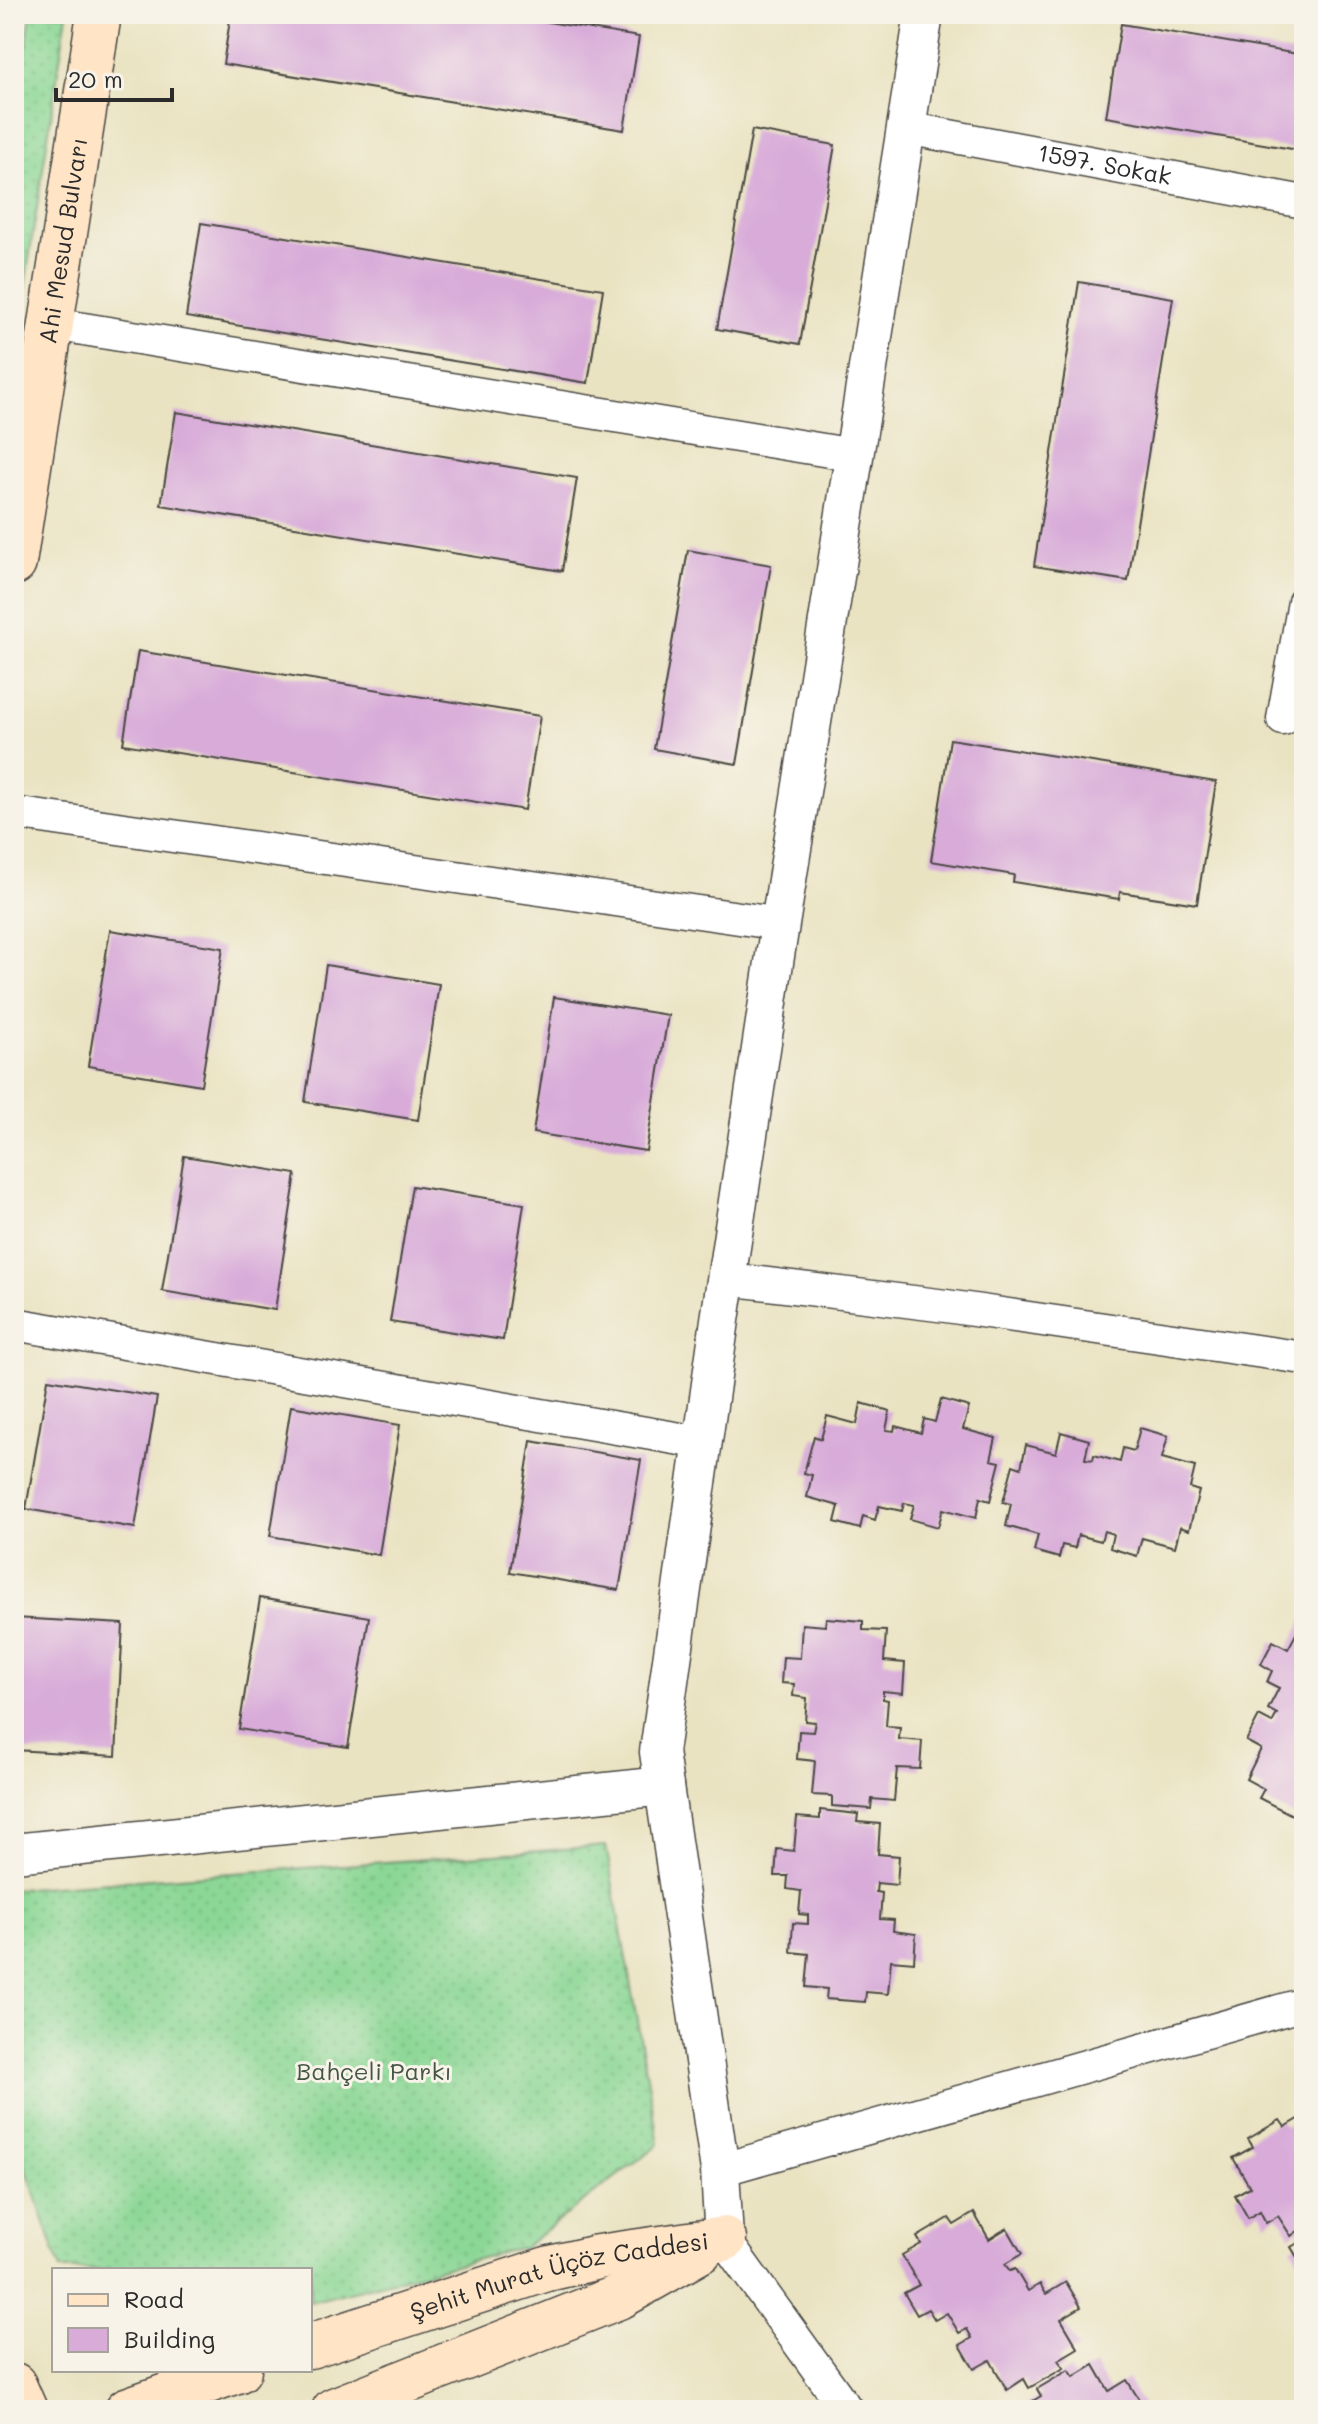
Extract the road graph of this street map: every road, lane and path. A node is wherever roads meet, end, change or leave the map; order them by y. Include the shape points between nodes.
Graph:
1 (99, 14) edge
2 (924, 14) edge
3 (906, 128) junction
4 (1304, 202) edge
5 (53, 324) junction
6 (854, 455) junction
7 (14, 563) edge
8 (1304, 602) edge
9 (1283, 719) dead end
10 (14, 813) edge
11 (781, 924) junction
12 (727, 1279) junction
13 (14, 1324) edge
14 (1304, 1358) edge
15 (704, 1443) junction
16 (664, 1786) junction
17 (14, 1853) edge
18 (1304, 2004) edge
19 (720, 2170) junction
20 (724, 2239) junction
21 (312, 2345) edge
22 (233, 2372) edge
23 (14, 2385) edge
24 (25, 2410) edge
25 (127, 2410) edge
26 (334, 2410) edge
27 (847, 2410) edge

1 - 5 main road, Ahi Mesud Bulvarı
2 - 3 street
3 - 4 street, 1597. Sokak
3 - 6 street
5 - 6 street
5 - 7 main road, Ahi Mesud Bulvarı
6 - 11 street
8 - 9 street
10 - 11 street
11 - 12 street
12 - 14 street
12 - 15 street
13 - 15 street
15 - 16 street via 659,1752
16 - 17 street
16 - 19 street
18 - 19 street
19 - 20 street
20 - 21 main road, Şehit Murat Üçöz Caddesi via 547,2269
20 - 26 main road, Şehit Murat Üçöz Caddesi via 621,2296
20 - 27 street
22 - 25 main road
23 - 24 main road

